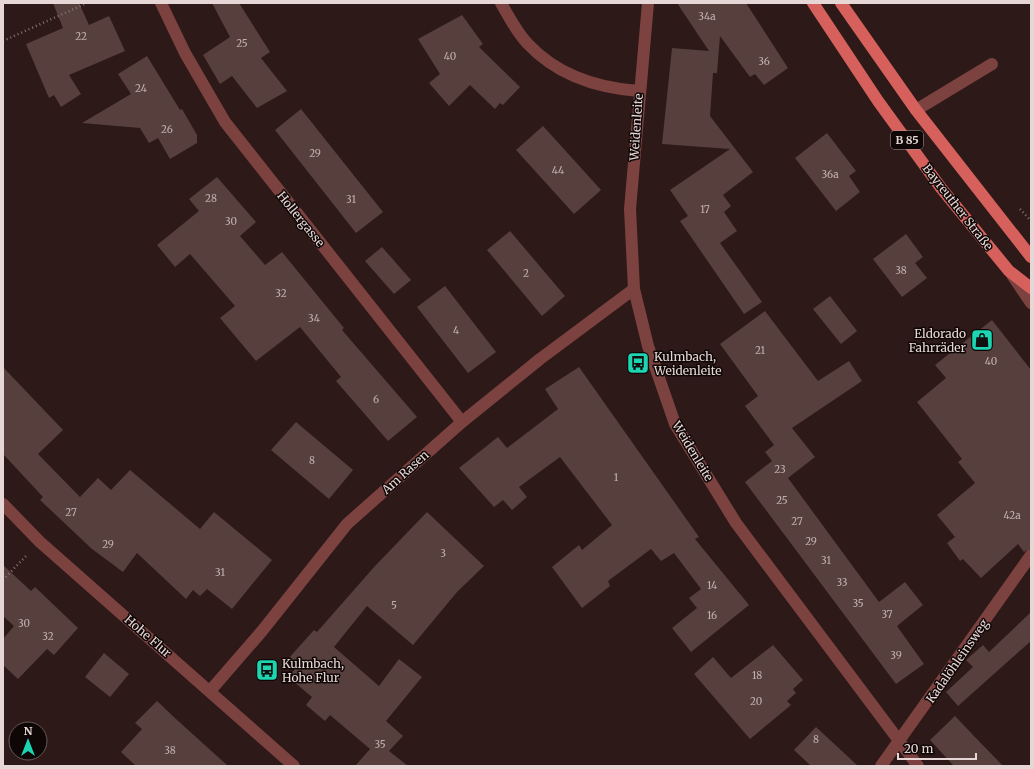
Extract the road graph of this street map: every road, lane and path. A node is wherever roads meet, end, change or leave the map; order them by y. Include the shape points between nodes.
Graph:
1 (87, 3) edge
2 (161, 3) edge
3 (501, 3) edge
4 (648, 3) edge
5 (813, 3) edge
6 (841, 3) edge
7 (3, 41) edge
8 (992, 64) dead end
9 (639, 91) junction
10 (916, 110) junction
11 (1031, 257) edge
12 (1010, 270) junction
13 (1031, 288) edge
14 (634, 289) junction
15 (1031, 303) edge
16 (462, 422) junction
17 (3, 504) edge
18 (40, 542) junction
19 (1031, 554) edge
20 (3, 580) edge
21 (210, 691) junction
22 (900, 741) junction
23 (294, 766) edge
24 (881, 766) edge
25 (918, 766) edge

1 - 7 path
2 - 16 street, Hollergasse via 184,53 225,122
3 - 9 street via 528,44 556,69 611,89
4 - 9 street, Weidenleite
5 - 12 main road, Bayreuther Straße / B 85 via 878,101 937,182
6 - 10 main road, B 85
8 - 10 street
9 - 14 street, Weidenleite via 630,208
10 - 11 main road, B 85
12 - 13 main road, Bayreuther Straße / B 85
12 - 15 street, Bayreuther Straße
14 - 16 street, Am Rasen via 540,359
14 - 22 street, Weidenleite via 648,346 675,424 736,523
16 - 21 street, Am Rasen via 347,524 262,631
17 - 18 street, Hohe Flur
18 - 20 path
18 - 21 street, Hohe Flur
19 - 22 street, Kadalöhleinsweg
21 - 23 street, Hohe Flur
22 - 24 street, Kadalöhleinsweg
22 - 25 street, Weidenleite

